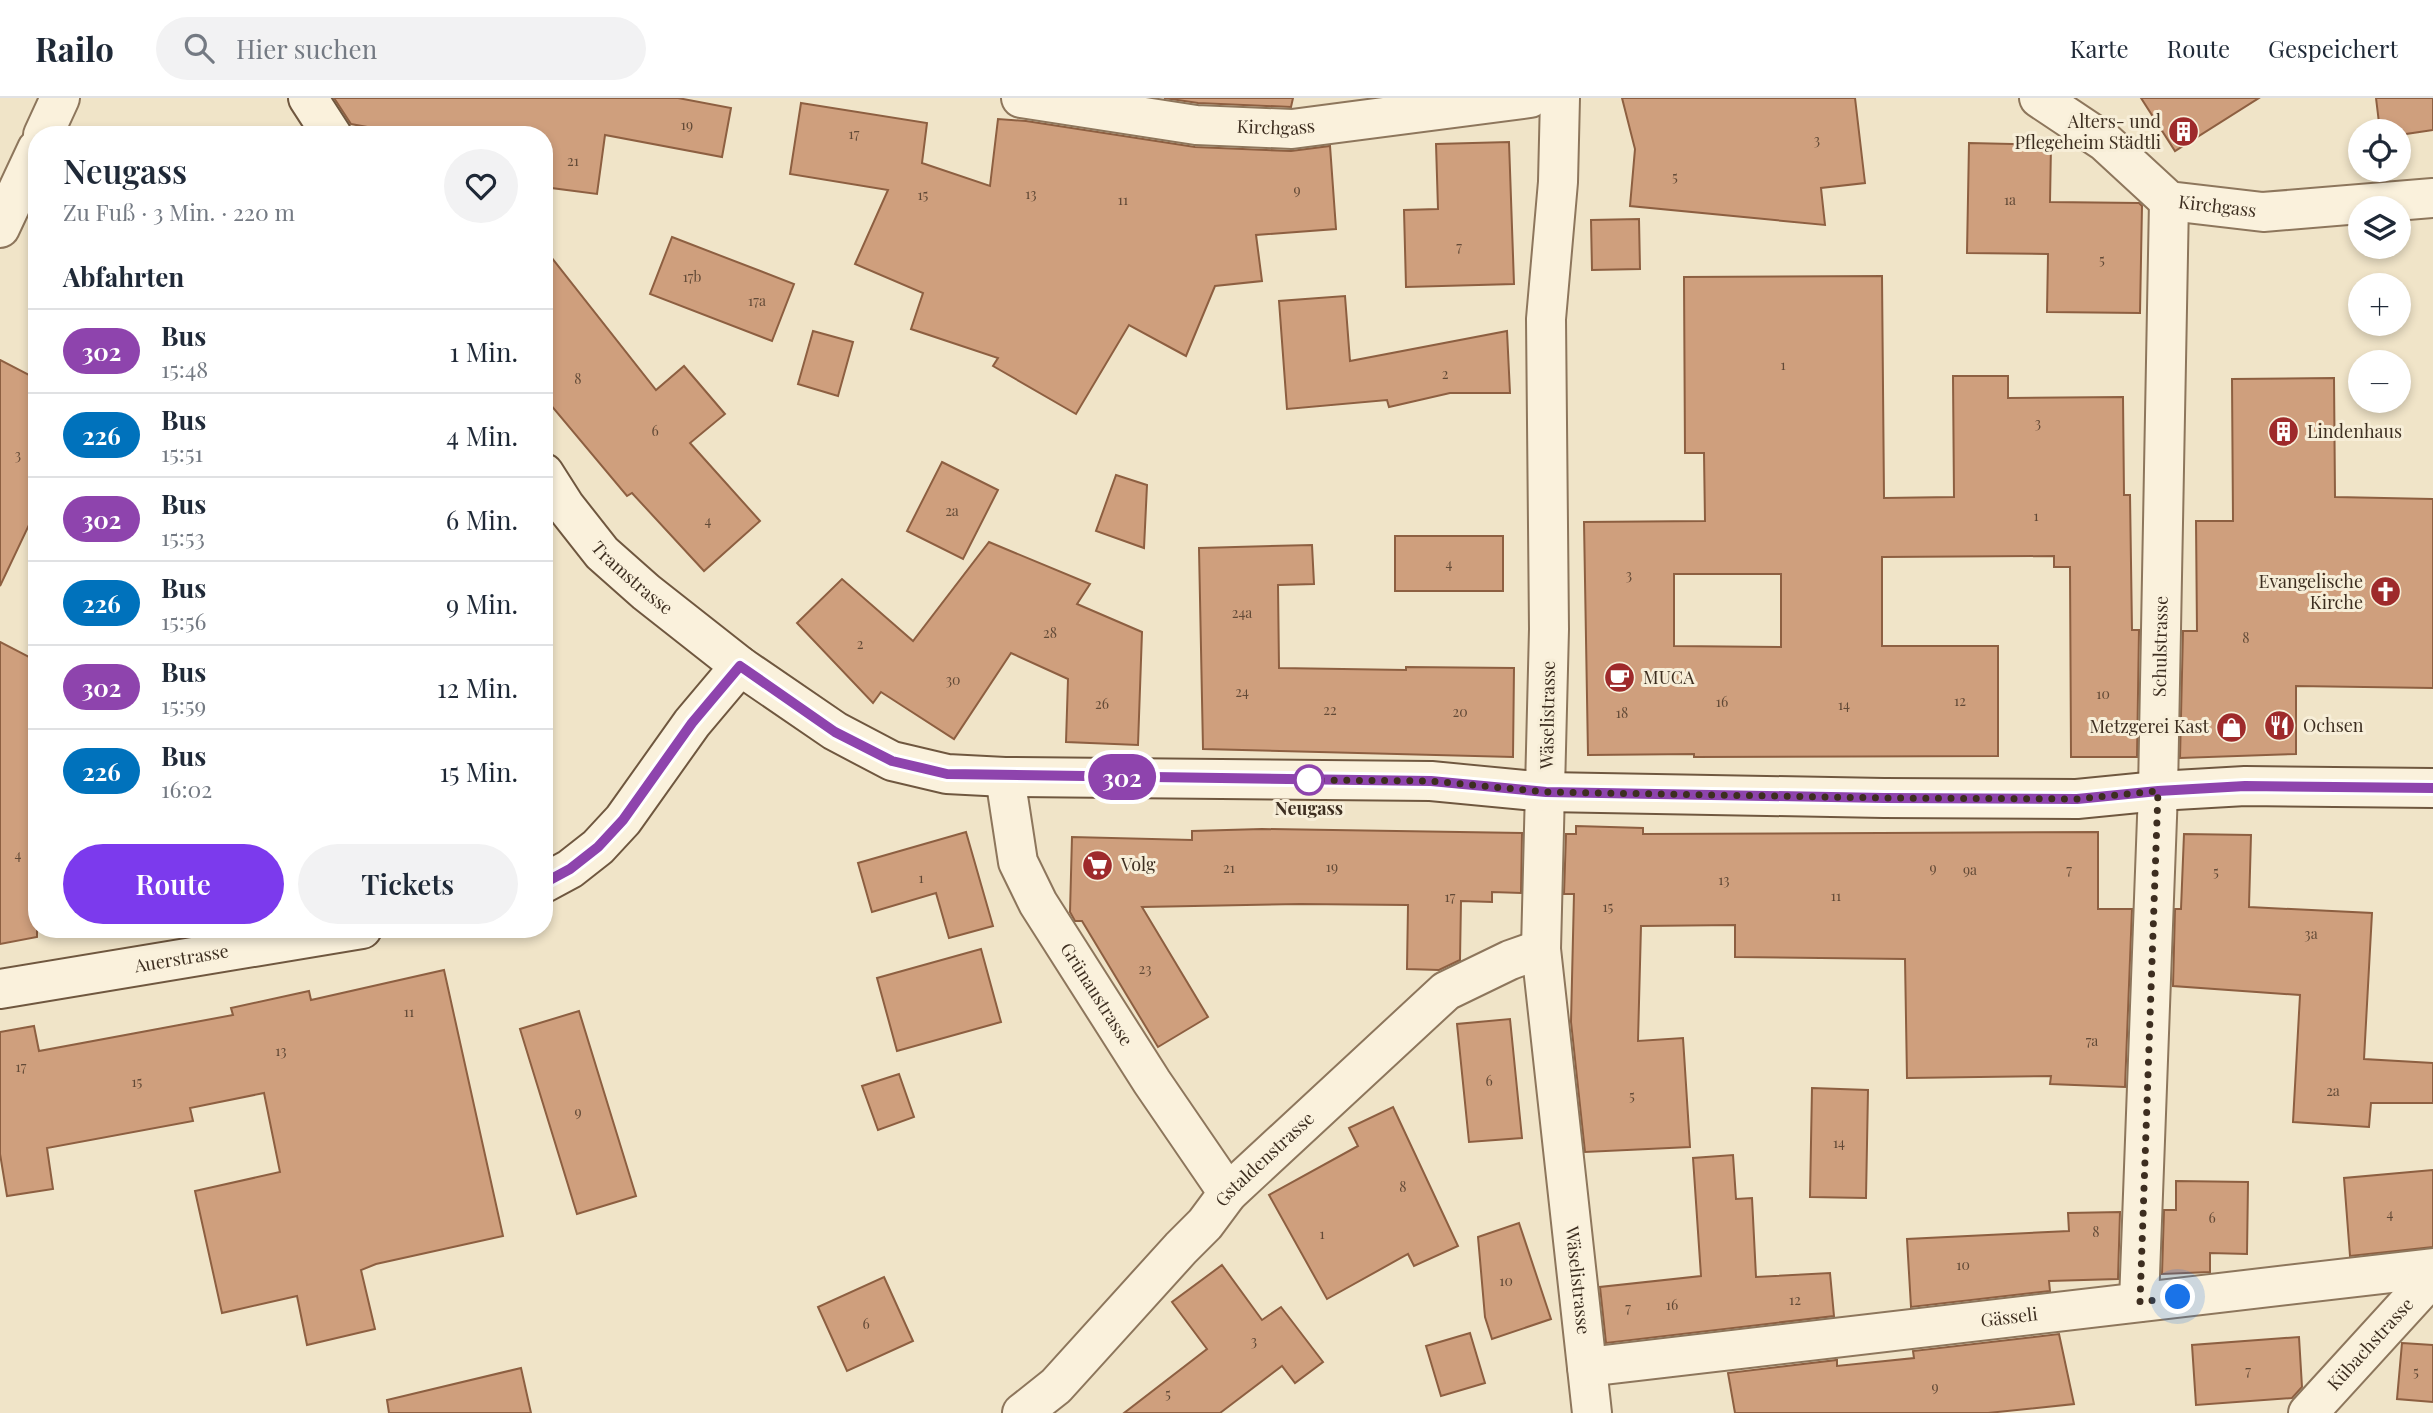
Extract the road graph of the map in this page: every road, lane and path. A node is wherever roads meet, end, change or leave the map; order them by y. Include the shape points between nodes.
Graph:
1 (60, 98) edge
2 (308, 98) edge
3 (1021, 98) edge
4 (1530, 98) edge
5 (1559, 98) edge
6 (2039, 98) edge
7 (47, 126) edge
8 (326, 126) edge
9 (28, 168) edge
10 (2433, 198) edge
11 (2169, 201) junction
12 (0, 228) edge
13 (553, 487) edge
14 (740, 666) junction
15 (1005, 776) junction
16 (2433, 788) edge
17 (2158, 791) junction
18 (1546, 792) junction
19 (553, 878) edge
20 (308, 938) edge
21 (1541, 949) junction
22 (0, 989) edge
23 (1228, 1193) junction
24 (2433, 1268) edge
25 (2433, 1276) edge
26 (2140, 1302) junction
27 (1587, 1367) junction
28 (1022, 1413) edge
29 (1592, 1413) edge
30 (2308, 1413) edge

1 - 7 street
2 - 8 street
3 - 4 street, Kirchgass via 1196,125 1292,129
5 - 18 street, Wäselistrasse via 1558,182 1546,319
6 - 11 street, Kirchgass via 2105,142
9 - 12 street
10 - 11 street, Kirchgass via 2263,212
11 - 17 street, Schulstrasse
13 - 14 street, Tramstrasse via 602,553
14 - 15 street via 835,732 892,761 947,774
14 - 19 street via 692,723 623,820 570,869
15 - 18 street via 1431,781
15 - 23 street, Grünaustrasse via 1018,862 1038,903
16 - 17 street via 2245,786
17 - 18 street via 2077,799
17 - 26 street, Schulstrasse
18 - 21 street, Wäselistrasse
20 - 22 street, Auerstrasse
21 - 23 street, Gstaldenstrasse via 1446,991
21 - 27 street, Wäselistrasse
23 - 28 street, Gstaldenstrasse via 1056,1386
24 - 26 street, Gässeli
25 - 30 street, Kübachstrasse
26 - 27 street, Gässeli
27 - 29 street, Wäselistrasse

